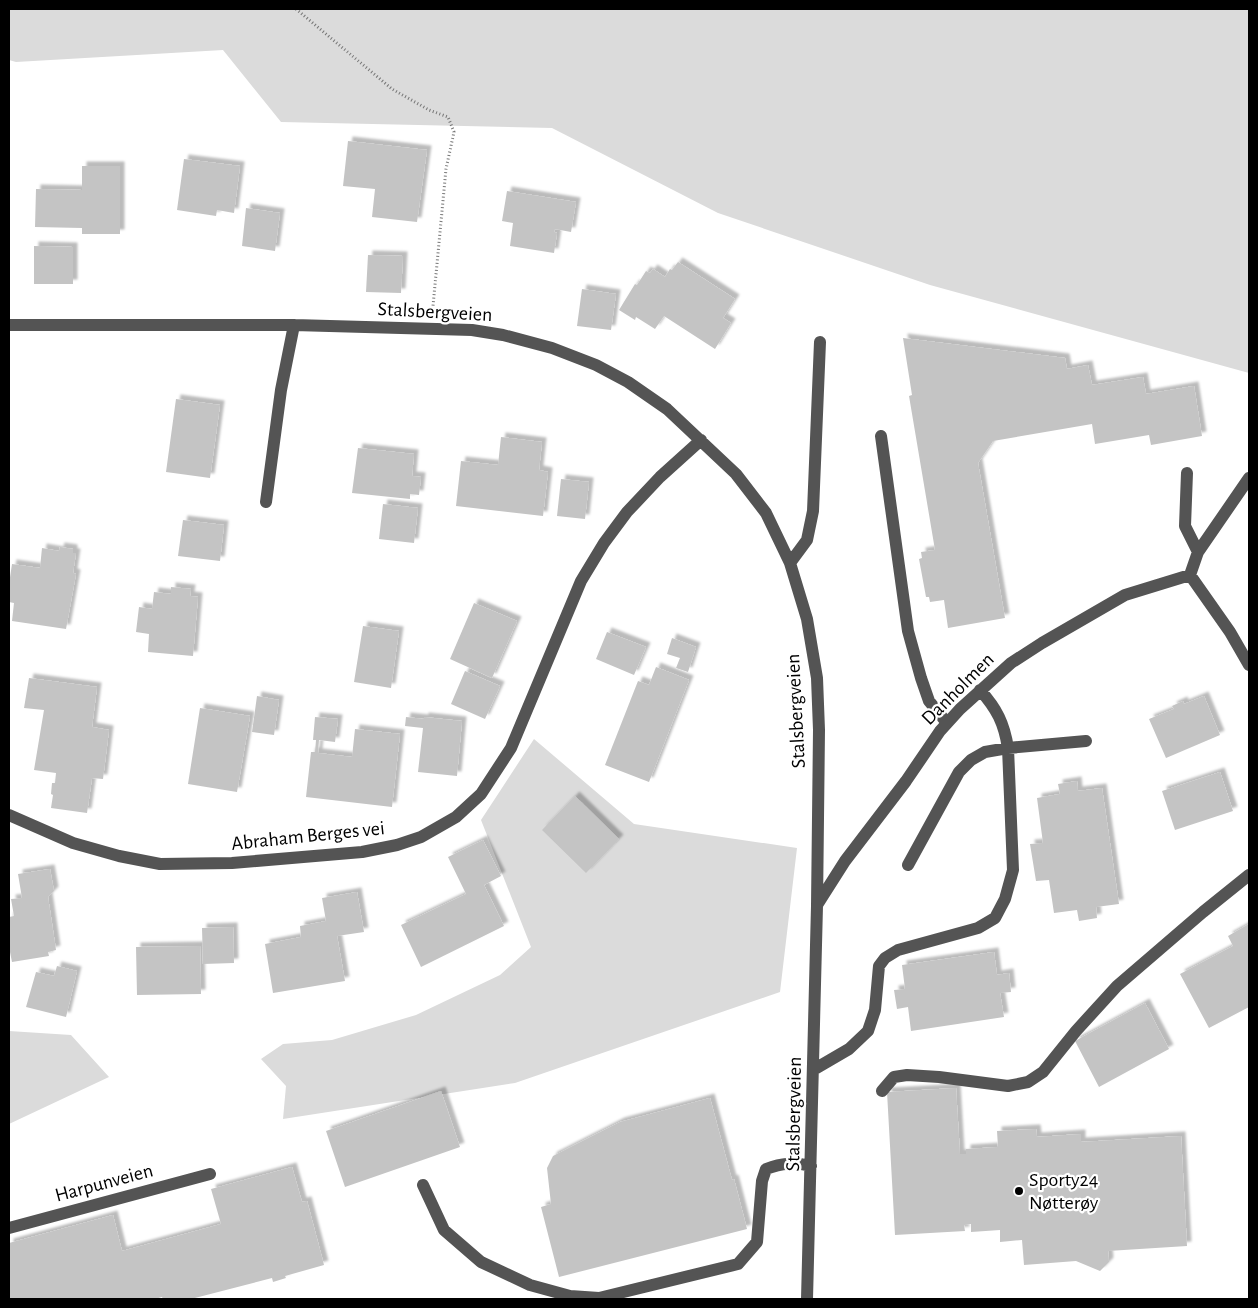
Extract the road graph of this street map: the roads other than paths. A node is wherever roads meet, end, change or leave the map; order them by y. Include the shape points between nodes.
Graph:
1 (9, 325) edge
2 (294, 325) junction
3 (820, 342) dead end
4 (881, 436) dead end
5 (701, 440) junction
6 (1187, 473) dead end
7 (1249, 478) edge
8 (266, 502) dead end
9 (1198, 552) junction
10 (790, 563) junction
11 (1190, 575) junction
12 (1249, 665) edge
13 (980, 690) junction
14 (947, 723) junction
15 (1086, 740) dead end
16 (1008, 748) junction
17 (9, 815) edge
18 (908, 865) dead end
19 (1249, 875) edge
20 (817, 906) junction
21 (814, 1070) junction
22 (882, 1091) dead end
23 (811, 1166) junction
24 (210, 1174) dead end
25 (423, 1185) dead end
26 (9, 1228) edge
27 (599, 1298) edge
28 (807, 1299) edge

1 - 2 street, Stalsbergveien
2 - 5 street, Stalsbergveien via 472,330 552,348 628,382 667,408
2 - 8 street via 281,390
3 - 10 street via 813,511 807,540
4 - 14 street via 908,631 929,701
5 - 10 street, Stalsbergveien via 736,474 766,513
5 - 17 street, Abraham Berges vei via 660,476 604,543 581,581 511,748 480,794 456,817 421,837 362,852 232,863 160,864 73,843
6 - 9 street via 1185,526
7 - 9 street
9 - 11 street
10 - 20 street, Stalsbergveien via 807,619 817,678
11 - 12 street
11 - 13 street, Danholmen via 1125,595 1011,663
13 - 14 street, Danholmen
13 - 16 street via 994,706 1005,728
14 - 20 street, Danholmen via 844,861
15 - 16 street
16 - 18 street via 985,752 959,772
16 - 21 street via 1013,870 1005,899 995,918 978,928 898,950 885,958 880,966 875,1010 868,1032 850,1049
19 - 22 street via 1117,986 1043,1072 1028,1082 1008,1086 906,1075 894,1077
20 - 21 street, Stalsbergveien
21 - 23 street, Stalsbergveien
23 - 27 street via 796,1162 766,1169 762,1181 757,1242 738,1264
23 - 28 street, Stalsbergveien
24 - 26 street, Harpunveien
25 - 27 street via 444,1230 481,1262 530,1285 570,1296

